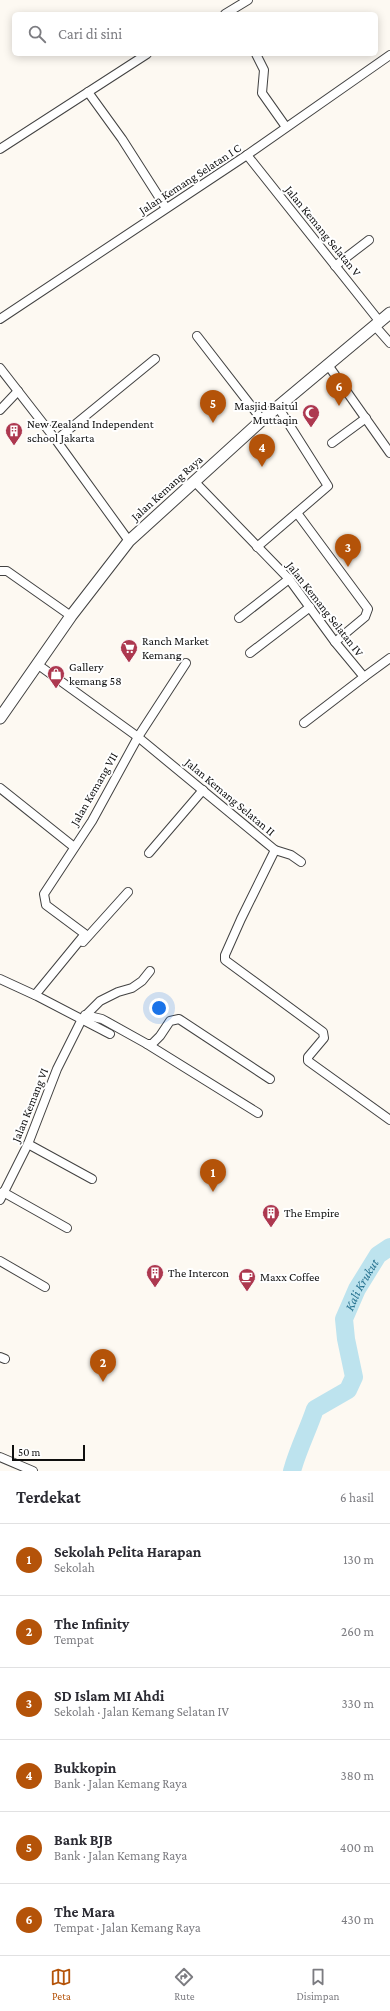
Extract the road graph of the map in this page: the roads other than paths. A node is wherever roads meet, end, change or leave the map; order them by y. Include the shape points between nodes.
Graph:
1 (248, 0) edge
2 (234, 12) edge
3 (390, 55) edge
4 (144, 56) edge
5 (257, 56) edge
6 (88, 92) junction
7 (286, 127) junction
8 (0, 149) edge
9 (247, 155) junction
10 (166, 208) junction
11 (369, 240) dead end
12 (335, 266) junction
13 (390, 313) edge
14 (0, 319) edge
15 (378, 324) junction
16 (198, 336) dead end
17 (390, 343) edge
18 (156, 360) dead end
19 (328, 365) junction
20 (0, 368) edge
21 (18, 391) junction
22 (278, 407) junction
23 (0, 410) edge
24 (366, 418) junction
25 (262, 420) junction
26 (56, 440) junction
27 (332, 443) dead end
28 (390, 453) edge
29 (194, 481) junction
30 (297, 514) junction
31 (129, 541) junction
32 (257, 547) junction
33 (0, 572) edge
34 (289, 579) junction
35 (310, 607) junction
36 (71, 616) junction
37 (239, 618) dead end
38 (335, 642) junction
39 (250, 653) dead end
40 (390, 658) edge
41 (37, 664) junction
42 (186, 664) dead end
43 (364, 677) junction
44 (0, 718) edge
45 (304, 723) dead end
46 (138, 737) junction
47 (0, 788) edge
48 (203, 790) junction
49 (74, 847) junction
50 (275, 850) junction
51 (149, 853) dead end
52 (301, 862) dead end
53 (128, 892) dead end
54 (150, 971) dead end
55 (0, 979) edge
56 (36, 995) junction
57 (83, 1017) junction
58 (110, 1034) dead end
59 (147, 1044) junction
60 (270, 1079) dead end
61 (258, 1113) dead end
62 (390, 1120) edge
63 (28, 1144) junction
64 (92, 1179) dead end
65 (2, 1196) edge
66 (67, 1228) dead end
67 (0, 1262) edge
68 (45, 1287) dead end
69 (0, 1458) edge
70 (33, 1471) edge

1 - 2 street
3 - 7 street, Jalan Kemang Selatan I C
4 - 6 street
5 - 7 street via 264,70 262,93
6 - 8 street
6 - 10 street
7 - 9 street, Jalan Kemang Selatan I C
9 - 10 street, Jalan Kemang Selatan I C
9 - 12 street, Jalan Kemang Selatan V
10 - 14 street, Jalan Kemang Selatan I C
11 - 12 street
12 - 15 street, Jalan Kemang Selatan V
13 - 15 street, Jalan Kemang Raya
15 - 17 street, Jalan Kemang Selatan V
15 - 19 street, Jalan Kemang Raya
16 - 25 street
18 - 26 street
19 - 22 street, Jalan Kemang Raya
19 - 24 street
20 - 21 street
21 - 23 street
21 - 26 street
22 - 25 street, Jalan Kemang Raya
22 - 30 street via 328,484 327,488
24 - 27 street
24 - 28 street
25 - 29 street, Jalan Kemang Raya
26 - 31 street
29 - 31 street, Jalan Kemang Raya
29 - 32 street, Jalan Kemang Selatan IV
30 - 32 street
30 - 38 street via 368,609 365,617
31 - 36 street, Jalan Kemang Raya
32 - 34 street, Jalan Kemang Selatan IV
33 - 36 street via 7,571
34 - 35 street, Jalan Kemang Selatan IV
34 - 37 street
35 - 38 street, Jalan Kemang Selatan IV
35 - 39 street
36 - 41 street, Jalan Kemang Raya
38 - 43 street, Jalan Kemang Selatan IV
40 - 43 street
41 - 44 street, Jalan Kemang Raya
41 - 46 street, Jalan Kemang Selatan II
42 - 46 street, Jalan Kemang VII
43 - 45 street
46 - 48 street, Jalan Kemang Selatan II
46 - 49 street, Jalan Kemang VII via 92,821
47 - 49 street, Jalan Kemang VII
48 - 50 street, Jalan Kemang Selatan II
48 - 51 street
49 - 56 street via 44,894 46,906 85,934
50 - 52 street via 291,855
50 - 62 street, Jalan Kemang Selatan II via 241,919 225,960 323,1032 324,1038 308,1057 308,1061
53 - 56 street
54 - 57 street via 132,988 100,1001
55 - 56 street
56 - 57 street
57 - 58 street
57 - 59 street via 102,1020
57 - 63 street, Jalan Kemang VI via 57,1069
59 - 60 street via 155,1043 170,1021 179,1019
59 - 61 street
63 - 64 street
63 - 65 street, Jalan Kemang VI
65 - 66 street
67 - 68 street
69 - 70 street

